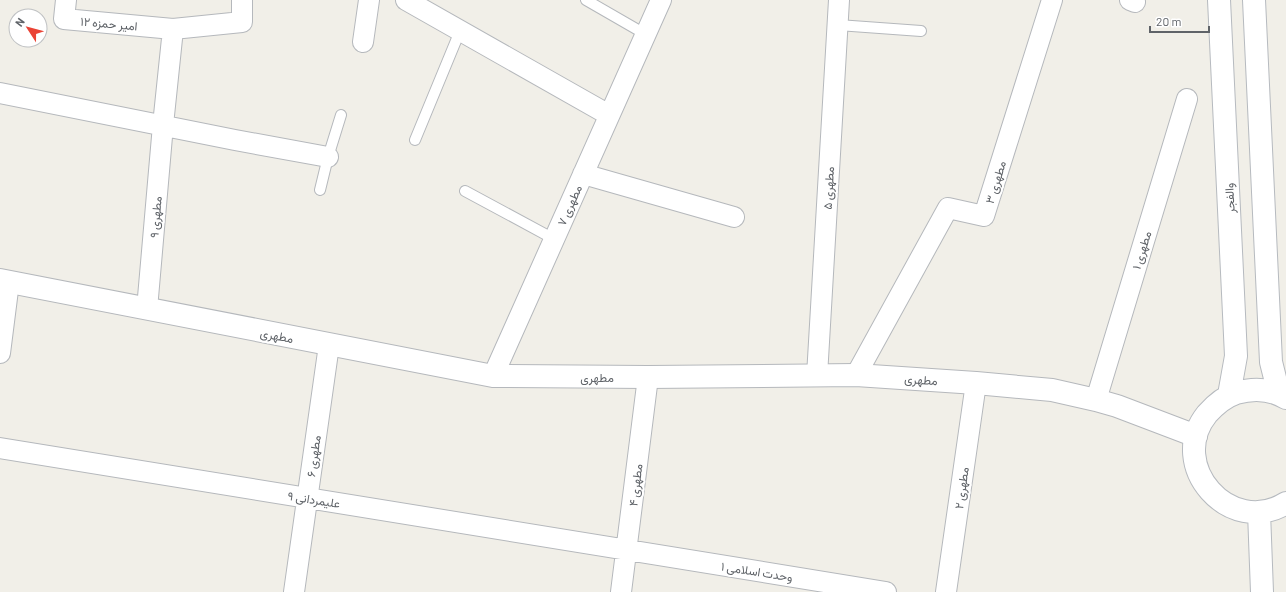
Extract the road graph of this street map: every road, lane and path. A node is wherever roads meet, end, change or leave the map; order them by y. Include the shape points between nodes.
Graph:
1 (66, 0) edge
2 (242, 0) edge
3 (369, 0) edge
4 (406, 0) edge
5 (586, 0) edge
6 (661, 0) edge
7 (839, 0) edge
8 (1052, 0) edge
9 (1220, 0) edge
10 (1245, 0) edge
11 (1254, 0) edge
12 (838, 25) junction
13 (173, 29) junction
14 (460, 30) junction
15 (921, 31) dead end
16 (645, 34) junction
17 (363, 42) dead end
18 (1222, 66) junction
19 (1257, 67) junction
20 (0, 93) edge
21 (1187, 100) dead end
22 (341, 115) dead end
23 (609, 115) junction
24 (162, 125) junction
25 (415, 140) dead end
26 (328, 156) junction
27 (583, 174) junction
28 (320, 190) dead end
29 (465, 191) dead end
30 (734, 217) dead end
31 (554, 239) junction
32 (5, 281) edge
33 (148, 310) junction
34 (329, 345) junction
35 (0, 352) edge
36 (856, 375) junction
37 (493, 376) junction
38 (817, 376) junction
39 (648, 377) junction
40 (976, 383) junction
41 (1229, 395) junction
42 (1283, 396) edge
43 (1096, 400) junction
44 (1196, 436) junction
45 (0, 448) edge
46 (307, 498) junction
47 (1286, 503) edge
48 (1259, 512) junction
49 (627, 550) junction
50 (294, 592) edge
51 (621, 592) edge
52 (886, 592) edge
53 (946, 592) edge
54 (1262, 592) edge

1 - 13 street, امیر حمزه ۱۲ via 64,19
2 - 13 street via 242,22
3 - 17 street
4 - 14 street
5 - 16 lane
6 - 16 street, مطهری ۷
7 - 12 street, مطهری ۵
8 - 36 street, مطهری ۳ via 984,216 948,208
9 - 10 street via 1233,3
9 - 18 street, والفجر
11 - 19 street
12 - 15 lane
12 - 38 street, مطهری ۵
13 - 24 street, مطهری ۹
14 - 23 street
14 - 25 lane
16 - 23 street, مطهری ۷
18 - 19 street via 1240,62
18 - 41 street, والفجر via 1236,356
19 - 42 street via 1271,362
20 - 24 street
21 - 43 street, مطهری ۱
22 - 26 lane
23 - 27 street, مطهری ۷
24 - 26 street
24 - 33 street, مطهری ۹
26 - 28 lane
27 - 30 street
27 - 31 street, مطهری ۷
29 - 31 lane
31 - 37 street, مطهری ۷
32 - 33 street, مطهری
32 - 35 street
33 - 34 street, مطهری
34 - 37 street, مطهری
34 - 46 street, مطهری ۶
36 - 38 street, مطهری
36 - 40 street, مطهری
37 - 39 street, مطهری
38 - 39 street, مطهری
39 - 49 street, مطهری ۴
40 - 43 street, مطهری via 1052,390
40 - 53 street, مطهری ۲
41 - 42 street via 1245,390 1263,390
41 - 44 street via 1214,406 1203,419
43 - 44 street, مطهری
44 - 48 street via 1194,452 1203,484 1227,506
45 - 46 street, علیمردانی ۹
46 - 49 street, علیمردانی ۹
46 - 50 street, مطهری ۶
47 - 48 street via 1279,508
48 - 54 street
49 - 51 street, مطهری ۴
49 - 52 street, وحدت اسلامی ۱

